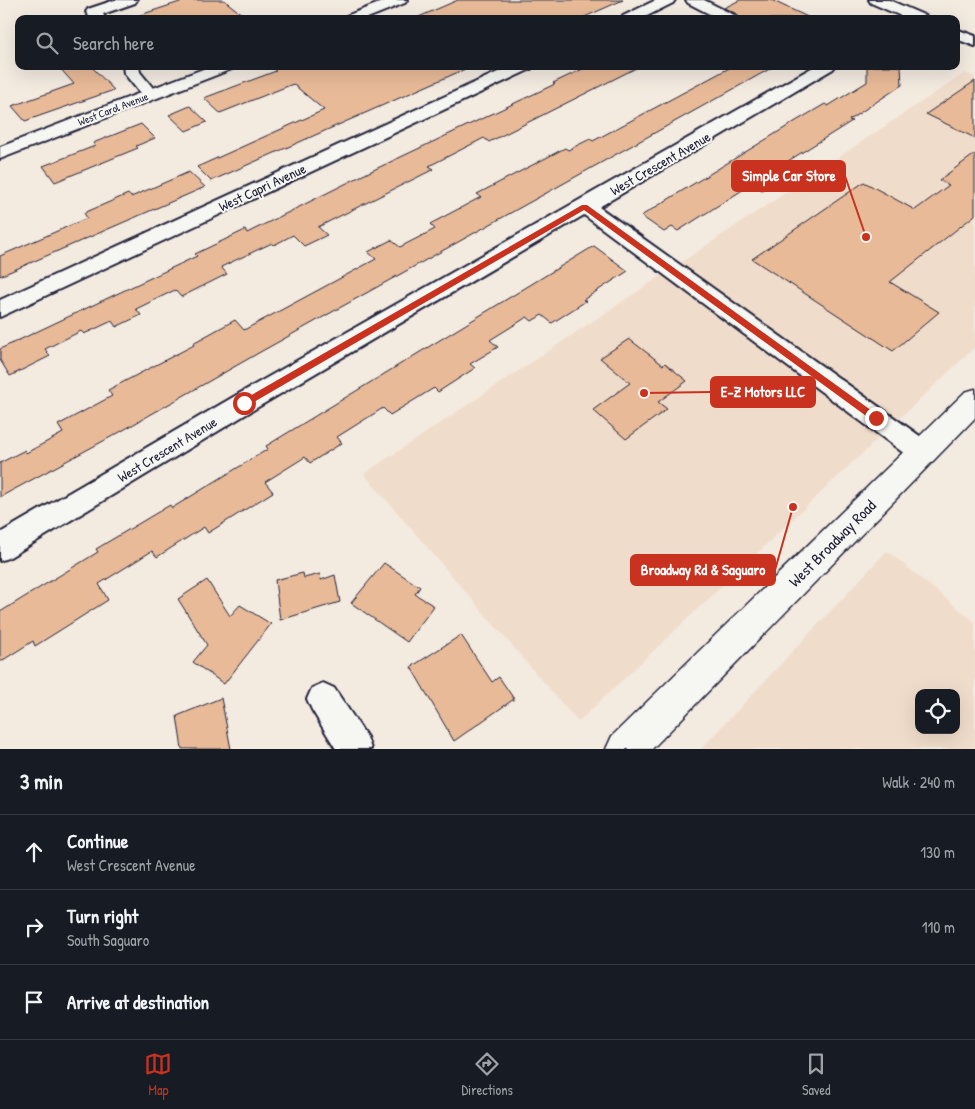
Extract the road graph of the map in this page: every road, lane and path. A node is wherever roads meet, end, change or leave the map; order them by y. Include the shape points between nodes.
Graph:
1 (130, 0) edge
2 (400, 0) edge
3 (668, 0) edge
4 (693, 0) edge
5 (876, 0) edge
6 (96, 15) edge
7 (361, 15) edge
8 (636, 15) edge
9 (723, 15) edge
10 (912, 15) edge
11 (960, 35) edge
12 (975, 41) edge
13 (132, 70) edge
14 (216, 70) edge
15 (516, 70) edge
16 (820, 70) edge
17 (150, 95) junction
18 (0, 152) edge
19 (585, 206) junction
20 (0, 309) edge
21 (975, 400) edge
22 (922, 452) junction
23 (0, 548) edge
24 (323, 699) dead end
25 (355, 749) edge
26 (625, 749) edge

1 - 6 street via 93,12
2 - 7 street
3 - 8 street
4 - 9 street
5 - 10 street
11 - 12 street
13 - 17 street
14 - 17 street, West Carol Avenue
15 - 20 street, West Capri Avenue
16 - 19 street, West Crescent Avenue
17 - 18 street, West Carol Avenue
19 - 22 street
19 - 23 street, West Crescent Avenue
21 - 22 main road, West Broadway Road
22 - 26 main road, West Broadway Road
24 - 25 street

